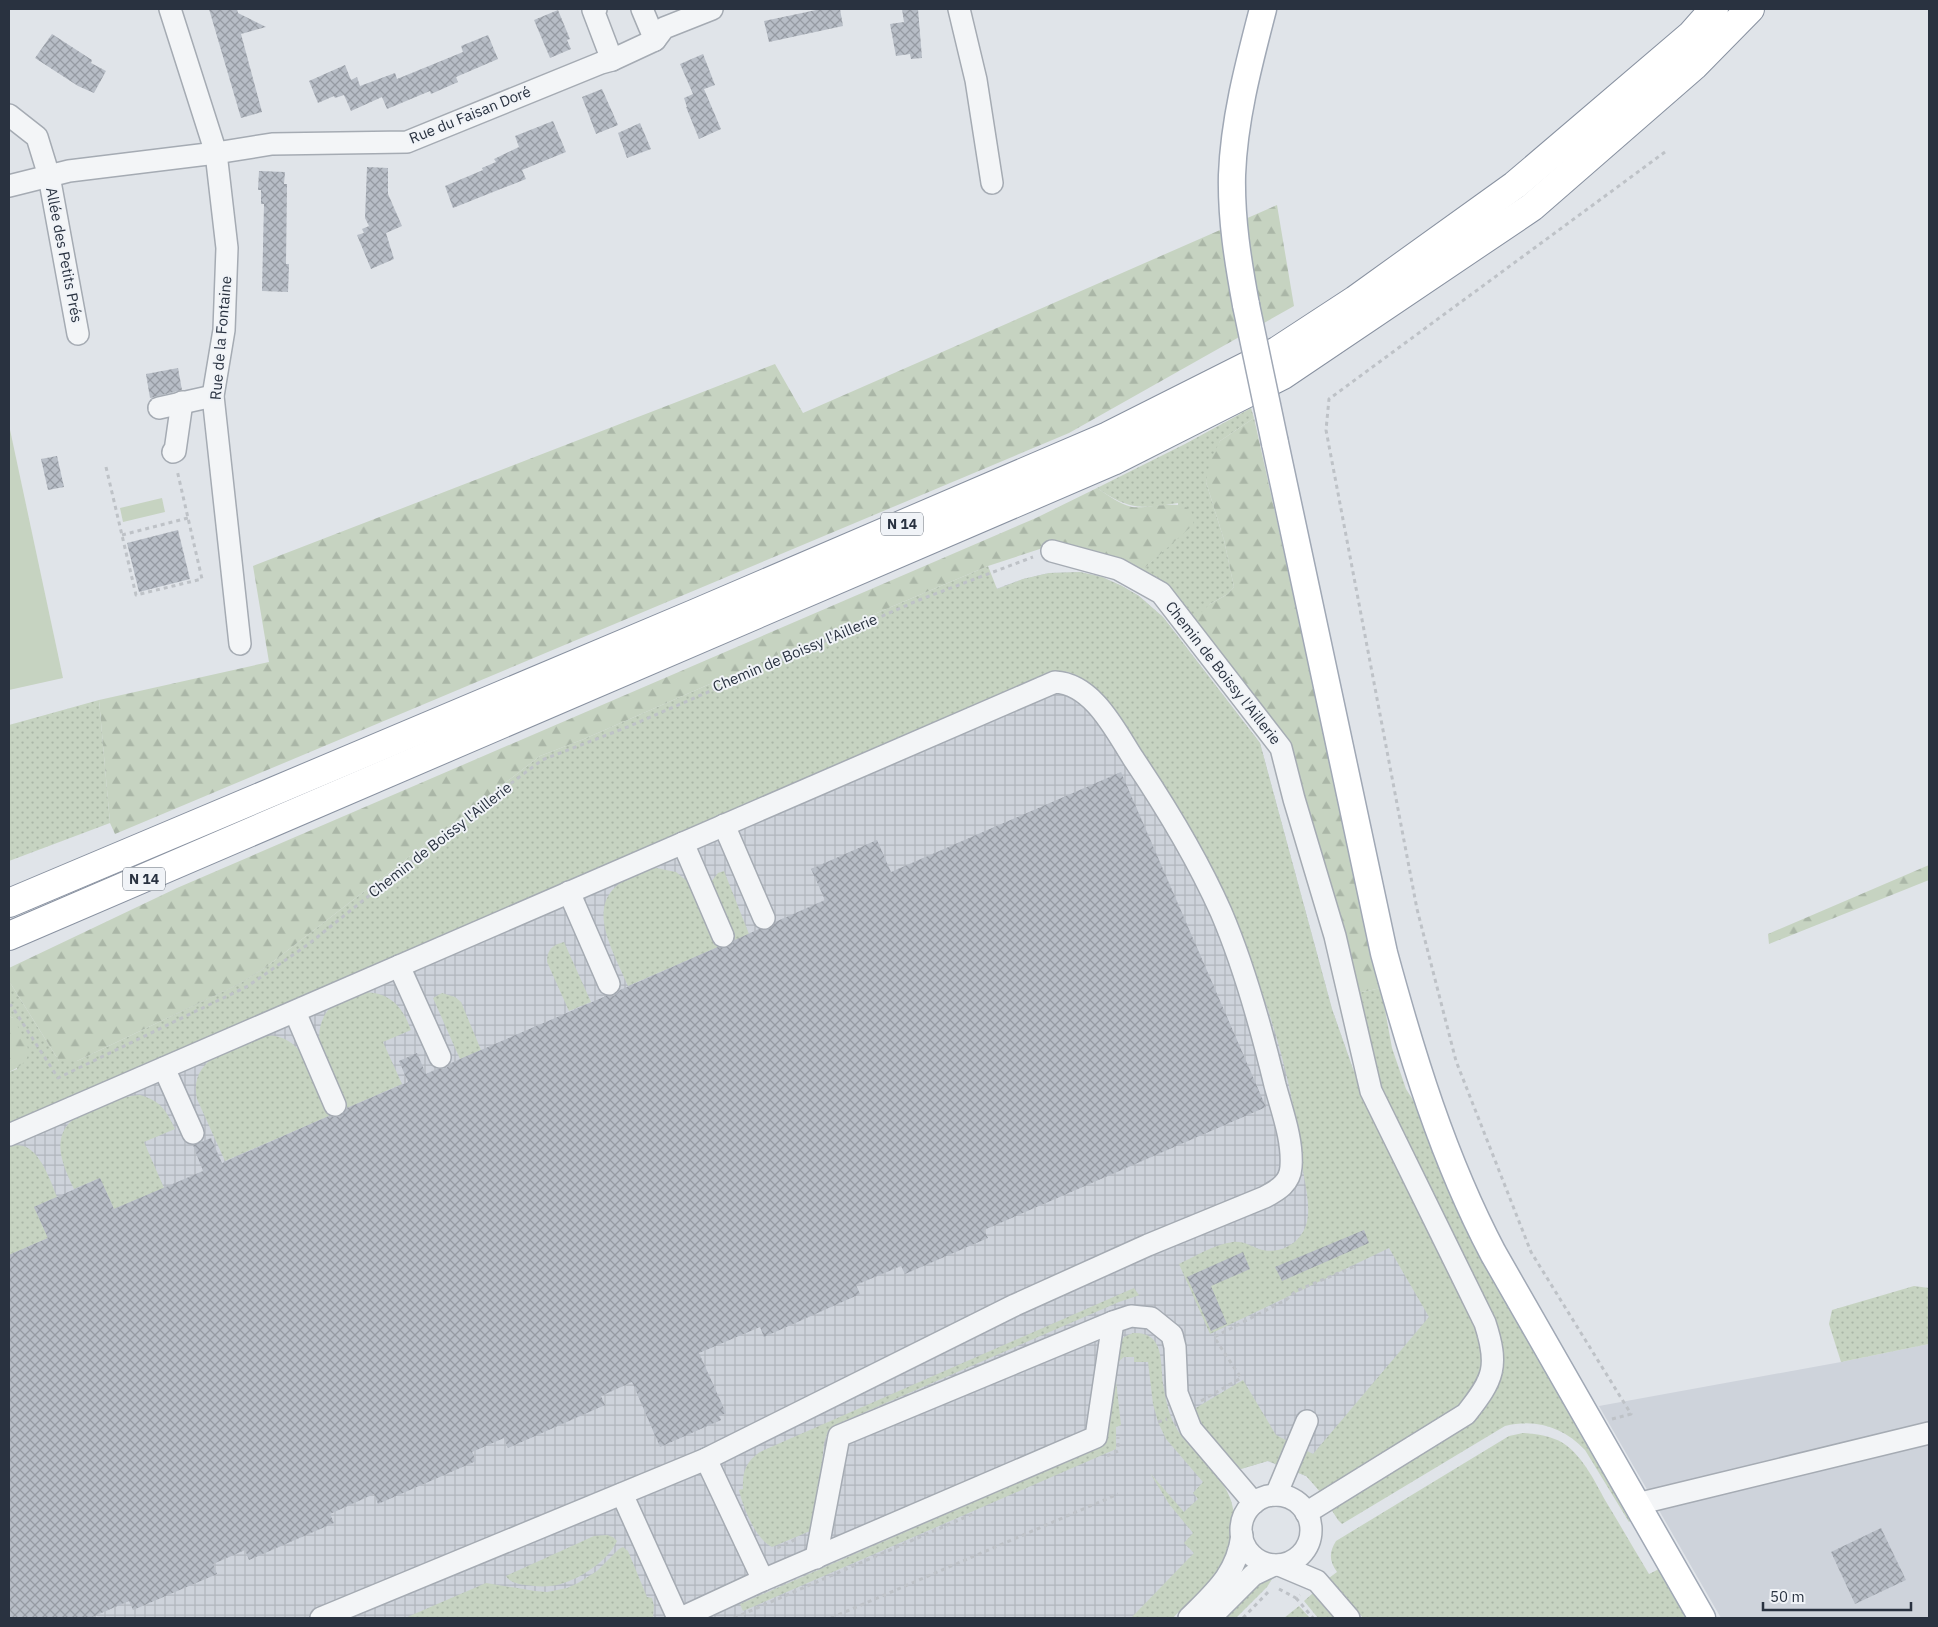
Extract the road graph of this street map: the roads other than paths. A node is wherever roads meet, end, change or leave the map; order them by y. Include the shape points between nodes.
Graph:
1 (170, 9) edge
2 (596, 9) edge
3 (642, 9) edge
4 (712, 9) edge
5 (959, 9) edge
6 (1263, 9) edge
7 (1698, 9) edge
8 (1714, 9) edge
9 (1750, 9) edge
10 (655, 40) junction
11 (606, 62) junction
12 (9, 115) edge
13 (216, 153) junction
14 (49, 176) junction
15 (992, 183) dead end
16 (1515, 185) junction
17 (9, 186) edge
18 (78, 334) dead end
19 (213, 396) junction
20 (182, 402) junction
21 (160, 408) dead end
22 (172, 452) road end
23 (1052, 550) road end
24 (240, 644) dead end
25 (724, 825) junction
26 (683, 843) junction
27 (569, 892) junction
28 (9, 903) edge
29 (764, 918) dead end
30 (9, 936) edge
31 (723, 936) dead end
32 (399, 966) junction
33 (608, 984) dead end
34 (295, 1012) junction
35 (440, 1057) dead end
36 (164, 1068) junction
37 (335, 1105) dead end
38 (193, 1133) dead end
39 (9, 1135) edge
40 (1113, 1322) junction
41 (1307, 1421) dead end
42 (1929, 1433) edge
43 (706, 1459) junction
44 (622, 1494) junction
45 (1276, 1495) junction
46 (1254, 1503) junction
47 (1637, 1504) junction
48 (1306, 1513) junction
49 (1311, 1534) junction
50 (1242, 1535) junction
51 (816, 1558) junction
52 (1276, 1565) junction
53 (762, 1580) junction
54 (1317, 1581) junction
55 (1221, 1586) junction
56 (321, 1618) edge
57 (680, 1618) edge
58 (1189, 1618) edge
59 (1210, 1618) edge
60 (1349, 1618) edge
61 (1702, 1618) edge

1 - 13 street, Rue de la Fontaine
2 - 11 street via 593,10
3 - 10 street
4 - 10 street, Rue du Faisan Doré via 664,28
5 - 15 street via 976,80
6 - 47 main road, bridge via 1245,80 1232,174 1236,248 1384,953 1416,1068 1472,1213
7 - 16 highway
8 - 16 highway, N 14 via 1690,35
9 - 30 highway, N 14 via 1694,66 1532,207 1284,375 1114,461
10 - 11 street, Rue du Faisan Doré
11 - 13 street, Rue du Faisan Doré via 407,142 272,144
12 - 14 street, Allée des Petits Prés via 37,136
13 - 14 street, Rue du Faisan Doré
13 - 19 street, Rue de la Fontaine via 227,248 224,330
14 - 17 street, Rue du Faisan Doré
14 - 18 street, Allée des Petits Prés
16 - 28 highway, N 14 via 1355,300 1277,351 1108,436
19 - 20 street
19 - 24 street, Rue de la Fontaine
20 - 21 street
20 - 22 street via 175,451
23 - 48 street, Chemin de Boissy l'Aillerie via 1118,568 1161,593 1281,748 1335,936 1371,1091 1485,1322 1493,1346 1493,1365 1484,1391 1466,1414
25 - 26 street
25 - 29 street
25 - 43 street via 1055,682 1065,682 1077,689 1098,707 1147,779 1194,858 1221,912 1263,1032 1289,1142 1291,1168 1288,1179 1265,1197 1015,1305
26 - 27 street
26 - 31 street
27 - 32 street
27 - 33 street
32 - 34 street
32 - 35 street
34 - 36 street
34 - 37 street
36 - 38 street
36 - 39 street
40 - 46 street via 1131,1316 1151,1318 1172,1335 1176,1347 1177,1393 1191,1429
40 - 51 street via 839,1436
40 - 51 street via 1096,1437
41 - 45 street
42 - 47 street
43 - 44 street
43 - 53 street
44 - 56 street
44 - 57 street
45 - 46 street
45 - 48 street via 1293,1500
46 - 50 street via 1244,1517
47 - 61 main road
48 - 49 street
49 - 52 street via 1300,1555 1291,1562
49 - 54 street
50 - 52 street via 1252,1555 1262,1562
50 - 55 street via 1235,1563
51 - 53 street
52 - 54 street
52 - 55 street via 1249,1569
52 - 59 street via 1253,1575
53 - 57 street
54 - 60 street
55 - 58 street

